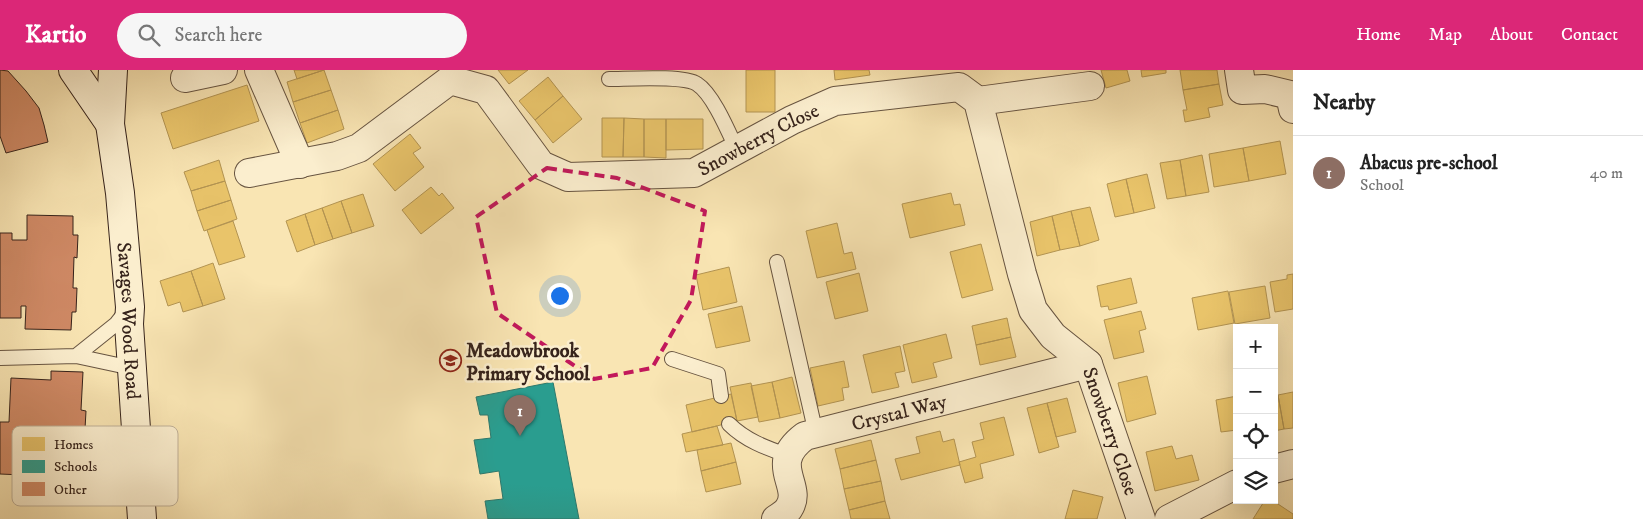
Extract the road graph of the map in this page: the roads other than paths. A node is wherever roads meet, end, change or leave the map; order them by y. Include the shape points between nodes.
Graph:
1 (73, 70) edge
2 (113, 70) edge
3 (223, 70) edge
4 (259, 70) edge
5 (1238, 70) edge
6 (185, 78) dead end
7 (609, 79) dead end
8 (1090, 86) dead end
9 (1292, 98) edge
10 (978, 101) junction
11 (110, 124) junction
12 (737, 150) junction
13 (300, 164) junction
14 (248, 174) dead end
15 (777, 262) dead end
16 (130, 307) junction
17 (76, 356) junction
18 (0, 358) edge
19 (672, 359) dead end
20 (1088, 364) junction
21 (132, 368) junction
22 (721, 396) dead end
23 (729, 424) dead end
24 (136, 426) edge
25 (816, 434) junction
26 (787, 456) junction
27 (1293, 464) edge
28 (1278, 468) edge
29 (1233, 486) edge
30 (141, 506) edge
31 (142, 519) edge
32 (776, 519) edge
33 (1142, 519) edge
34 (1169, 519) edge

1 - 11 street, Savages Wood Road
2 - 11 street, Savages Wood Road
3 - 6 street
4 - 13 street
5 - 9 street via 1242,90 1265,89
7 - 12 lane via 683,79 697,83 717,110
8 - 10 street
10 - 12 street, Snowberry Close via 959,87 835,101
10 - 20 street, Snowberry Close via 1033,310 1053,336
11 - 16 street, Savages Wood Road
12 - 13 street, Snowberry Close via 694,173 568,177 541,166 486,90 450,80 359,148
13 - 14 street, Snowberry Close
15 - 25 lane
16 - 17 lane via 116,324
16 - 21 street, Savages Wood Road
17 - 18 lane
17 - 21 lane
19 - 22 lane via 718,374
20 - 25 street, Crystal Way
20 - 33 street, Snowberry Close
21 - 24 street, Savages Wood Road
23 - 26 lane via 756,443
25 - 26 street, Crystal Way via 805,436 794,444
26 - 32 street via 792,502
27 - 28 street
29 - 34 street
30 - 31 street, Savages Wood Road

